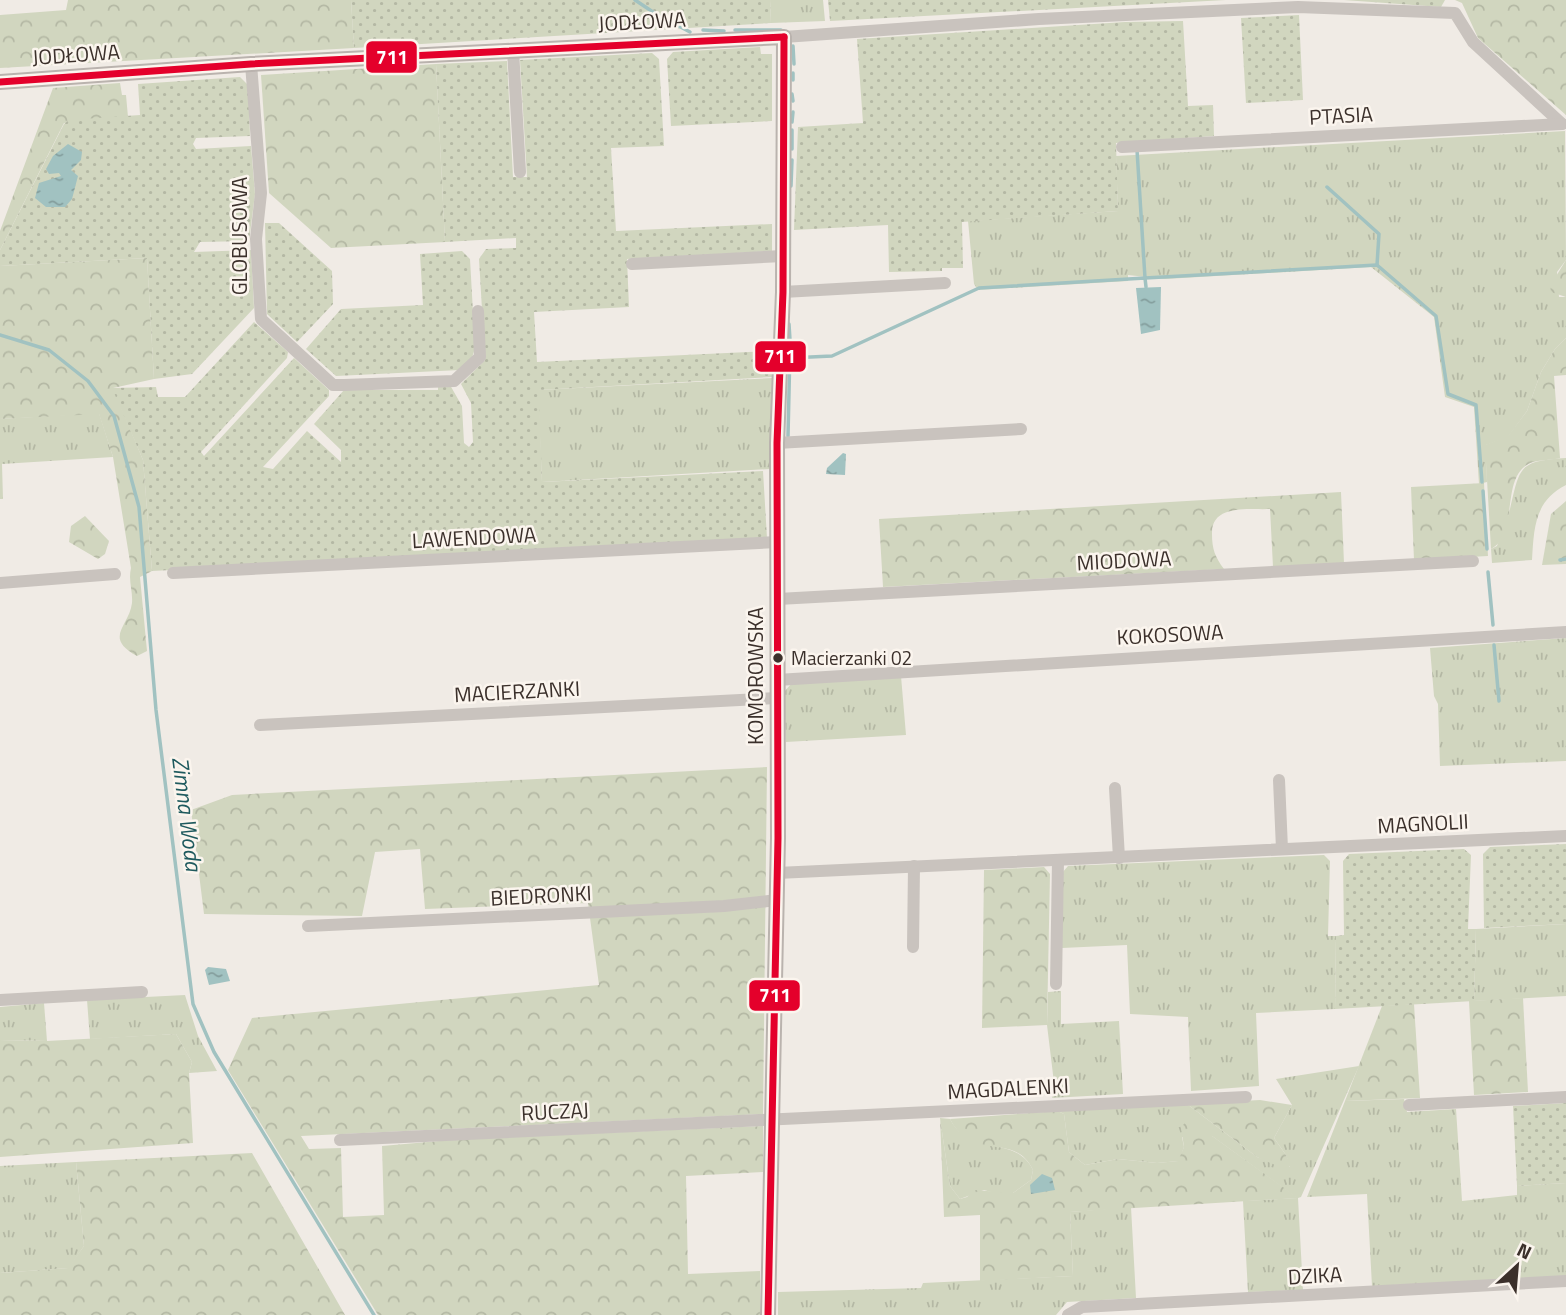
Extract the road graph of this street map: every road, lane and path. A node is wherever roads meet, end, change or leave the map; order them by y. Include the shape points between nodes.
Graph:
1 (784, 37) junction
2 (513, 50) junction
3 (251, 64) junction
4 (0, 82) edge
5 (1562, 124) joint
6 (1122, 147) dead end
7 (520, 172) dead end
8 (783, 256) junction
9 (632, 264) dead end
10 (945, 283) dead end
11 (783, 292) junction
12 (478, 312) dead end
13 (1021, 429) dead end
14 (777, 443) junction
15 (777, 542) junction
16 (1473, 561) dead end
17 (173, 573) dead end
18 (116, 574) dead end
19 (0, 583) edge
20 (778, 599) junction
21 (1566, 632) edge
22 (777, 680) junction
23 (777, 698) junction
24 (260, 725) dead end
25 (1279, 780) dead end
26 (1115, 788) dead end
27 (1566, 836) edge
28 (1282, 849) junction
29 (1119, 858) junction
30 (1058, 860) junction
31 (914, 866) junction
32 (777, 873) junction
33 (777, 900) junction
34 (308, 926) dead end
35 (913, 947) dead end
36 (1056, 984) dead end
37 (142, 992) dead end
38 (0, 999) edge
39 (1246, 1097) dead end
40 (1566, 1097) edge
41 (1409, 1105) dead end
42 (772, 1120) junction
43 (340, 1140) dead end
44 (1566, 1281) edge
45 (768, 1315) edge
46 (1068, 1315) edge

1 - 2 street, JODŁOWA
1 - 5 street, JODŁOWA via 1298,7 1455,13 1473,43
1 - 8 street, KOMOROWSKA
2 - 3 street, JODŁOWA
2 - 7 street
3 - 4 street, JODŁOWA
3 - 12 street, GLOBUSOWA via 261,192 256,239 261,319 333,385 344,385 454,381 480,358
5 - 6 street, PTASIA
8 - 9 street
8 - 11 street, KOMOROWSKA
10 - 11 street
11 - 14 street, KOMOROWSKA
13 - 14 street
14 - 15 street, KOMOROWSKA
15 - 17 street, LAWENDOWA
15 - 20 street, KOMOROWSKA
16 - 20 street, MIODOWA
18 - 19 street
20 - 22 street, KOMOROWSKA
21 - 22 street, KOKOSOWA
22 - 23 street, KOMOROWSKA
23 - 24 street, MACIERZANKI
23 - 32 street, KOMOROWSKA
25 - 28 street
26 - 29 street
27 - 28 street, MAGNOLII
28 - 29 street, MAGNOLII
29 - 30 street, MAGNOLII
30 - 31 street, MAGNOLII
30 - 36 street
31 - 32 street, MAGNOLII
31 - 35 street
32 - 33 street, KOMOROWSKA
33 - 34 street, BIEDRONKI
33 - 42 street, KOMOROWSKA
37 - 38 street
39 - 42 street, MAGDALENKI
40 - 41 street
42 - 43 street, RUCZAJ
42 - 45 street, KOMOROWSKA
44 - 46 street, DZIKA via 1082,1307

